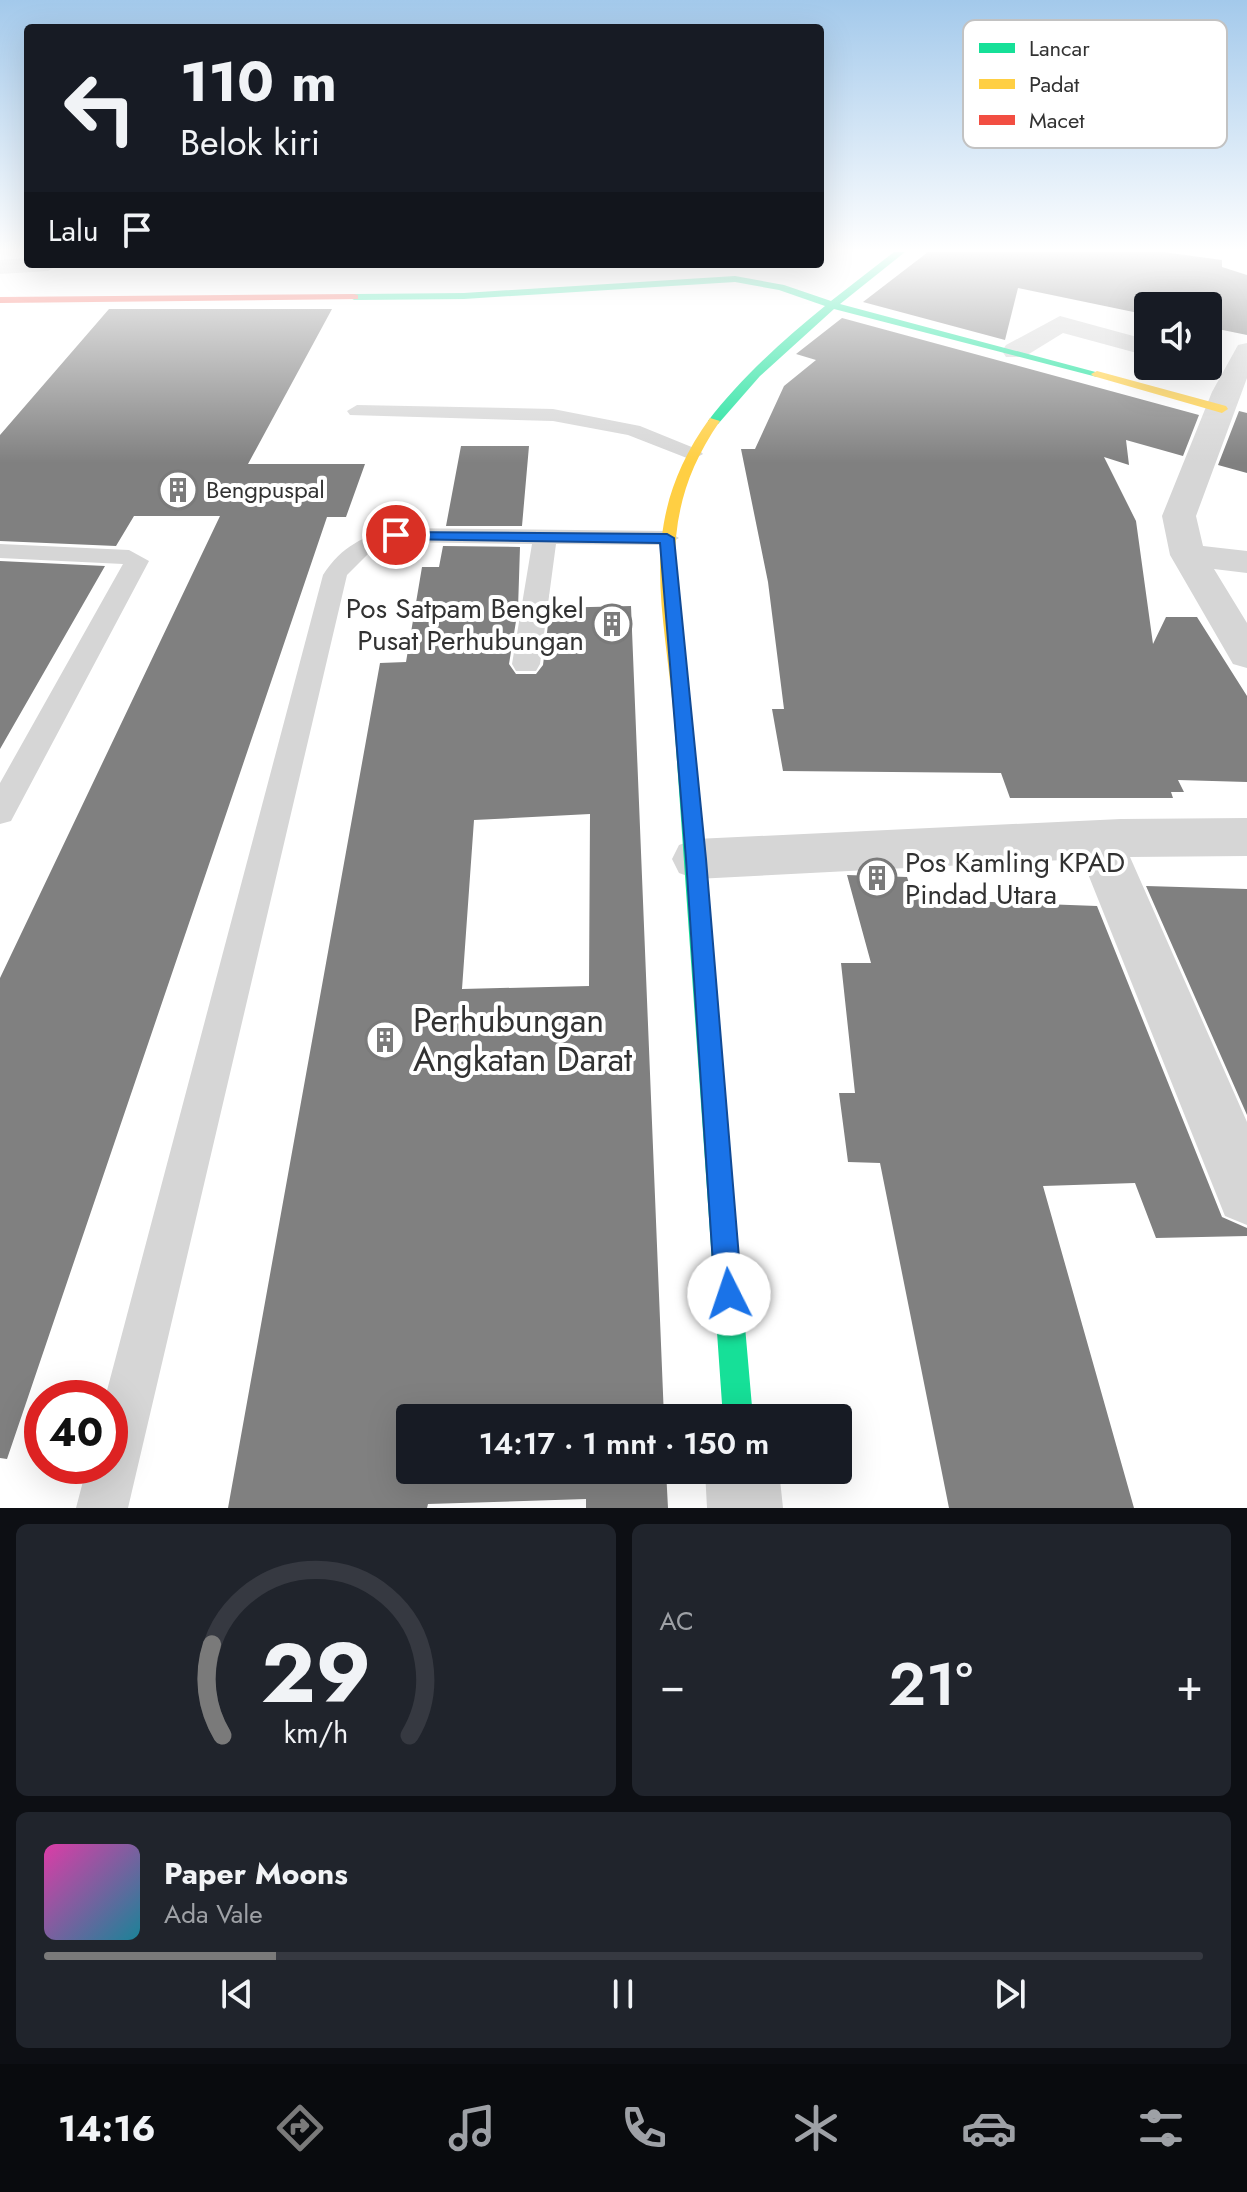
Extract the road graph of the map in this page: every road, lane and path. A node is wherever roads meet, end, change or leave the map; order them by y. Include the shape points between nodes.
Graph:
1 (812, 322) edge
2 (901, 322) edge
3 (1134, 344) edge
4 (1015, 351) junction
5 (1231, 381) edge
6 (357, 411) dead end
7 (692, 454) junction
8 (545, 537) junction
9 (667, 538) junction
10 (0, 551) edge
11 (1188, 555) junction
12 (1247, 562) edge
13 (1247, 655) edge
14 (526, 664) dead end
15 (0, 812) edge
16 (1247, 837) edge
17 (1098, 839) junction
18 (696, 859) junction
19 (1247, 1194) edge
20 (737, 1404) edge
21 (743, 1484) edge
22 (102, 1508) edge
23 (745, 1508) edge

1 - 7 street via 745,382
2 - 4 street
3 - 4 street via 1060,324
4 - 5 street
5 - 11 street via 1179,516
6 - 7 lane via 553,415 633,430
7 - 9 street
8 - 9 lane
8 - 14 lane
8 - 22 lane via 396,535 370,541 346,556 335,575
9 - 18 street
10 - 15 lane via 137,561
11 - 12 street
11 - 13 street
16 - 17 street
17 - 18 street
17 - 19 street
18 - 20 street
21 - 23 street

